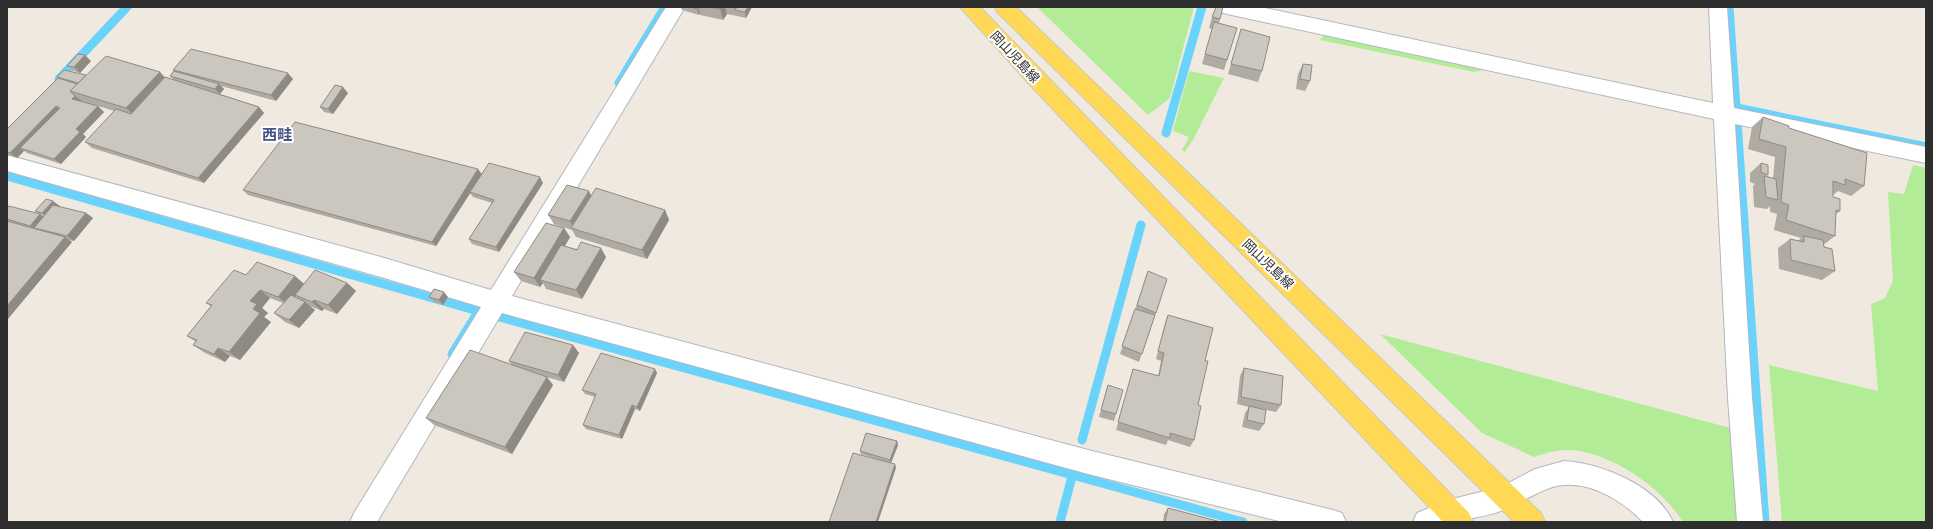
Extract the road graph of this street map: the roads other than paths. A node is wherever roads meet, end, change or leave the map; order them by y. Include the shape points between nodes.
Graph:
1 (676, 7) edge
2 (969, 7) edge
3 (1004, 7) edge
4 (1227, 7) edge
5 (1718, 7) edge
6 (1733, 115) junction
7 (1926, 154) edge
8 (7, 163) edge
9 (491, 310) junction
10 (1507, 497) junction
11 (1455, 517) edge
12 (362, 522) edge
13 (1333, 522) edge
14 (1426, 522) edge
15 (1532, 522) edge
16 (1660, 522) edge
17 (1750, 522) edge

1 - 9 street
2 - 11 main road, 岡山児島線
3 - 10 main road, 岡山児島線
4 - 6 street
5 - 6 street
6 - 7 street
6 - 17 street via 1740,398
8 - 9 street via 374,265
9 - 12 street
9 - 13 street
10 - 11 street
10 - 15 main road, 岡山児島線
10 - 16 street via 1549,476 1580,475 1602,480 1623,490
11 - 14 street

